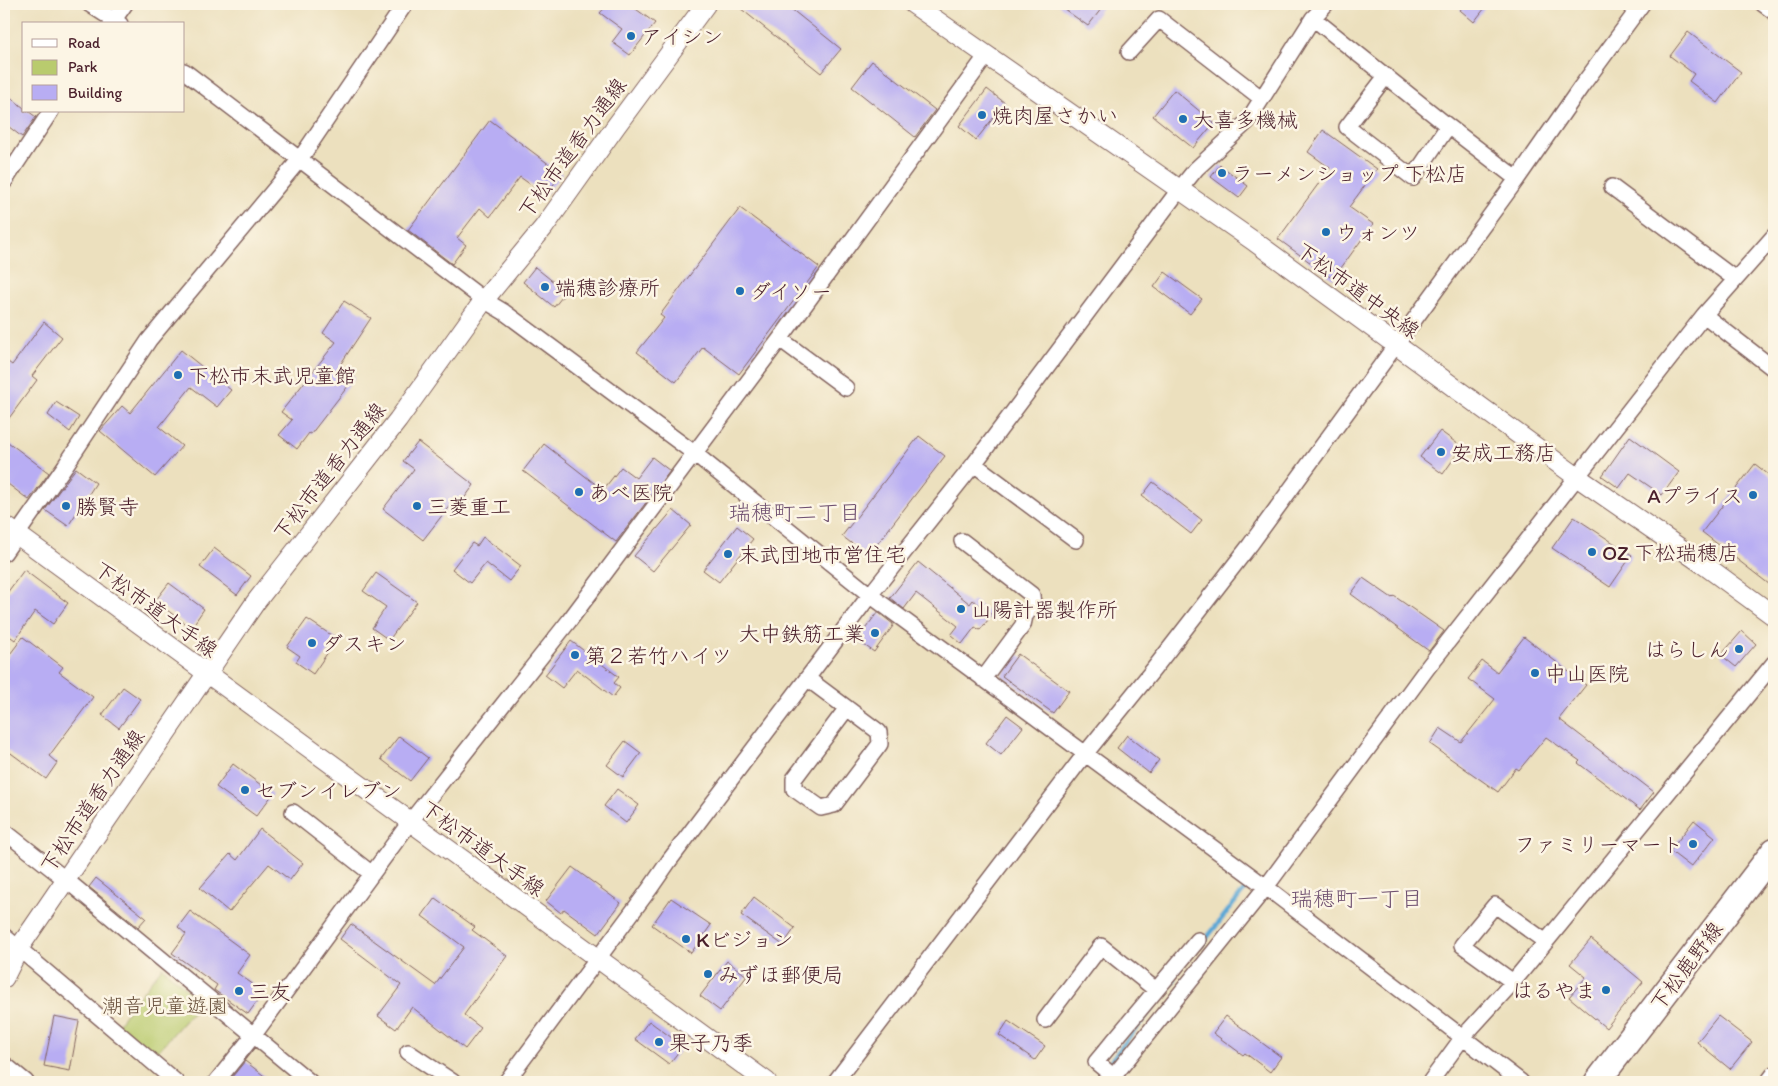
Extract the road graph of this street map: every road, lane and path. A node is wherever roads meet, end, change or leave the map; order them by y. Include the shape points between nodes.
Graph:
1 (89, 4) edge
2 (125, 4) edge
3 (405, 4) edge
4 (706, 4) edge
5 (914, 4) edge
6 (1326, 4) edge
7 (1642, 4) edge
8 (1763, 4) edge
9 (1774, 12) edge
10 (1313, 18) junction
11 (115, 22) edge
12 (1129, 52) dead end
13 (987, 55) junction
14 (185, 73) edge
15 (1386, 76) junction
16 (1261, 98) junction
17 (50, 112) edge
18 (1448, 126) junction
19 (300, 159) junction
20 (1517, 179) junction
21 (4, 182) edge
22 (1612, 187) dead end
23 (1179, 190) junction
24 (1774, 236) edge
25 (1736, 279) junction
26 (484, 300) junction
27 (1704, 315) junction
28 (780, 339) junction
29 (1396, 346) junction
30 (1774, 369) edge
31 (846, 388) dead end
32 (694, 453) junction
33 (974, 464) junction
34 (1577, 477) junction
35 (10, 530) edge
36 (1076, 540) dead end
37 (962, 541) dead end
38 (4, 553) edge
39 (870, 595) junction
40 (1774, 616) edge
41 (1774, 663) edge
42 (207, 673) junction
43 (808, 679) junction
44 (984, 679) junction
45 (847, 708) junction
46 (1085, 754) junction
47 (293, 812) dead end
48 (410, 822) junction
49 (4, 832) edge
50 (1774, 850) edge
51 (372, 874) junction
52 (65, 879) junction
53 (1266, 887) junction
54 (4, 936) edge
55 (1198, 940) dead end
56 (1546, 942) junction
57 (19, 948) junction
58 (598, 958) junction
59 (4, 978) edge
60 (1513, 982) junction
61 (1156, 990) junction
62 (1045, 1020) dead end
63 (253, 1036) junction
64 (1463, 1038) junction
65 (408, 1052) dead end
66 (4, 1064) edge
67 (1774, 1074) edge
68 (1112, 1080) edge
69 (26, 1082) edge
70 (176, 1082) edge
71 (216, 1082) edge
72 (310, 1082) edge
73 (452, 1082) edge
74 (506, 1082) edge
75 (767, 1082) edge
76 (834, 1082) edge
77 (1430, 1082) edge
78 (1521, 1082) edge
79 (1597, 1082) edge
80 (1768, 1082) edge

1 - 11 street
2 - 11 street
3 - 19 street
4 - 26 street, 下松市道香力通線 via 544,227
5 - 13 street, 下松市道中央線
6 - 10 street
7 - 20 street
8 - 9 street
10 - 15 street
10 - 16 street
12 - 16 street via 1160,19
13 - 23 street, 下松市道中央線
13 - 28 street
14 - 19 street
15 - 18 street
15 - 18 street via 1347,126 1413,178
16 - 23 street via 1247,122 1196,169
17 - 21 street
18 - 20 street
19 - 26 street
19 - 35 street via 149,340
20 - 29 street
22 - 25 street
23 - 29 street, 下松市道中央線
23 - 33 street
24 - 25 street
25 - 27 street
26 - 32 street
26 - 42 street, 下松市道香力通線 via 398,420 255,603
27 - 30 street
27 - 34 street
28 - 31 street
28 - 32 street
29 - 34 street, 下松市道中央線
29 - 46 street via 1250,545
32 - 39 street
32 - 48 street via 569,621
33 - 36 street
33 - 39 street
34 - 40 street, 下松市道中央線
34 - 53 street via 1428,667
35 - 38 street
35 - 42 street, 下松市道大手線
37 - 44 street via 1032,595 1033,605 1023,625
39 - 43 street
39 - 44 street
41 - 56 street
42 - 48 street, 下松市道大手線
42 - 52 street, 下松市道香力通線
43 - 45 street
43 - 58 street
44 - 46 street
45 - 45 street via 794,779 794,789 821,808 834,805 880,744 879,732
46 - 53 street
46 - 76 street
47 - 51 street
48 - 51 street
48 - 58 street, 下松市道大手線
49 - 52 street
50 - 79 main road, 下松鹿野線
51 - 63 street
52 - 57 street, 下松市道香力通線
52 - 63 street
53 - 64 street
53 - 68 street
54 - 57 street
55 - 61 street
56 - 60 street
56 - 60 street via 1495,905 1462,945
57 - 59 street, 下松市道香力通線
57 - 70 street
58 - 74 street
58 - 75 street, 下松市道大手線
60 - 64 street
61 - 62 street via 1101,946
61 - 68 street via 1096,1062
63 - 71 street
63 - 72 street
64 - 77 street
64 - 78 street
65 - 73 street
66 - 69 street
67 - 80 street

